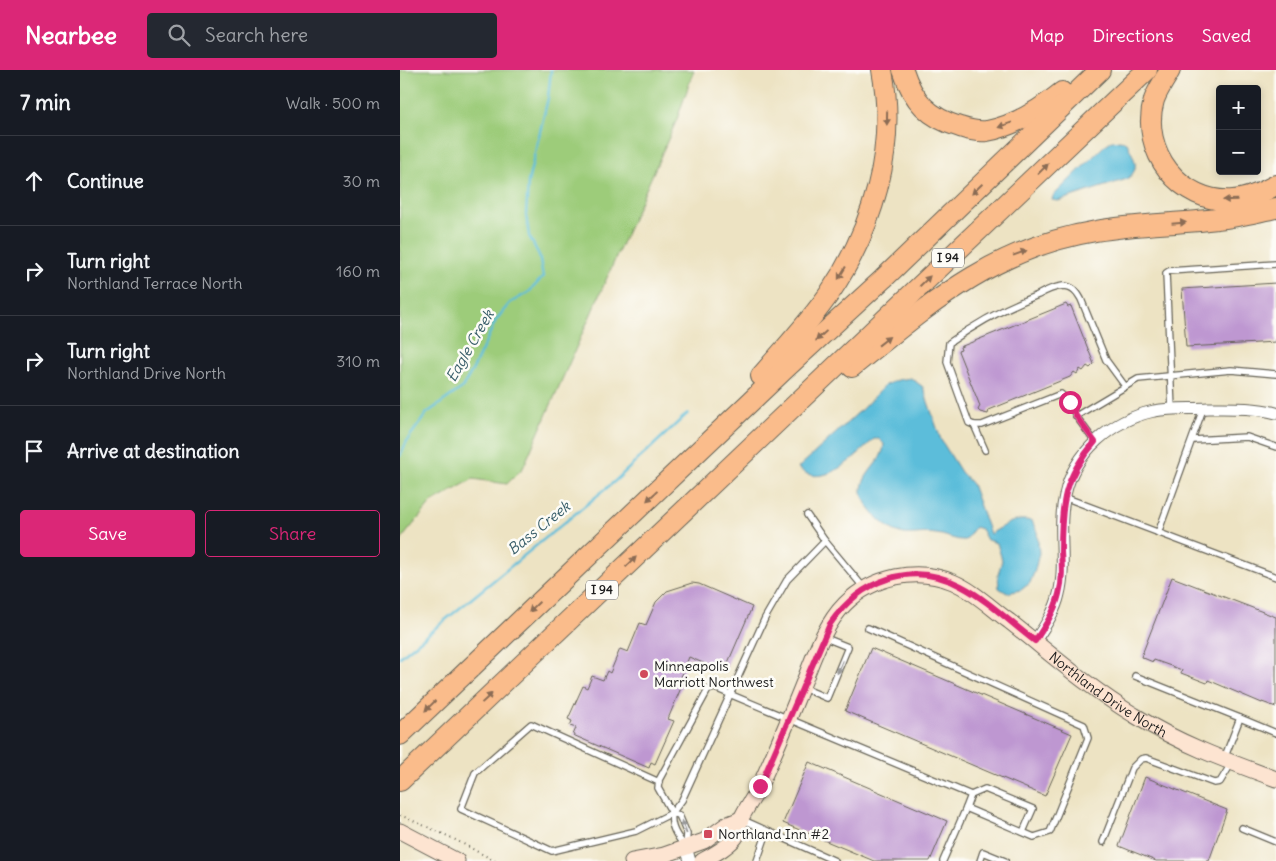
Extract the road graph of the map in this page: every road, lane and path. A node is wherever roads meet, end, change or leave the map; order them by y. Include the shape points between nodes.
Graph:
1 (882, 70) edge
2 (903, 70) edge
3 (1089, 70) edge
4 (1100, 70) edge
5 (1148, 70) edge
6 (1170, 70) edge
7 (1276, 185) edge
8 (1276, 208) edge
9 (1276, 264) edge
10 (1276, 374) edge
11 (1170, 376) junction
12 (1125, 386) junction
13 (1172, 409) junction
14 (1203, 409) junction
15 (1276, 413) edge
16 (1076, 416) junction
17 (974, 426) junction
18 (1192, 440) junction
19 (1095, 442) junction
20 (750, 447) junction
21 (1276, 447) edge
22 (985, 450) dead end
23 (688, 462) junction
24 (1064, 497) junction
25 (807, 515) dead end
26 (1158, 533) junction
27 (825, 541) junction
28 (1276, 577) edge
29 (865, 589) junction
30 (868, 628) dead end
31 (823, 637) junction
32 (1035, 641) junction
33 (1135, 676) dead end
34 (802, 688) junction
35 (730, 695) junction
36 (1240, 718) junction
37 (788, 719) junction
38 (452, 731) junction
39 (1276, 732) edge
40 (400, 735) edge
41 (1228, 761) junction
42 (1276, 779) edge
43 (400, 781) edge
44 (659, 782) junction
45 (400, 787) edge
46 (971, 795) junction
47 (966, 808) junction
48 (672, 813) junction
49 (400, 815) edge
50 (741, 819) junction
51 (1242, 828) dead end
52 (400, 831) edge
53 (767, 832) junction
54 (1024, 832) junction
55 (1103, 842) dead end
56 (1276, 842) edge
57 (688, 854) edge
58 (457, 861) edge
59 (495, 861) edge
60 (632, 861) edge
61 (702, 861) edge
62 (757, 861) edge
63 (835, 861) edge
64 (944, 861) edge
65 (980, 861) edge
66 (1005, 861) edge

1 -> 23 highway via 887,112 883,163 868,223 854,253 812,317
3 -> 2 highway via 1024,117 1004,126 979,131 955,126 930,114 911,91
4 -> 23 highway, I 94
20 -> 5 highway, I 94
7 -> 6 highway via 1241,199 1221,200 1198,194 1172,176 1154,144 1151,127 1154,101
20 -> 8 highway via 934,301 1003,260 1044,244 1096,231 1218,219
9 - 11 lane via 1169,271 1166,274
10 - 11 lane via 1230,370
11 - 12 lane via 1138,379
11 - 13 lane
12 - 16 lane
12 - 17 lane via 1106,360 1076,290 1063,286 977,323 949,343 947,362 969,423
13 - 14 street
13 - 19 street via 1133,418 1115,426
14 - 15 street
14 - 18 lane
16 - 17 lane via 1070,402 1061,394 982,426
16 - 19 lane
17 - 22 lane
18 - 21 lane via 1246,437
18 - 26 lane
19 - 24 street via 1075,468
38 -> 20 highway, I 94
23 -> 40 highway, I 94
24 - 26 lane
24 - 32 street via 1059,594 1053,613
25 - 27 lane
26 - 28 lane
27 - 29 lane
27 - 35 lane via 787,580 765,618
29 - 31 street, Northland Drive North via 845,604
29 - 32 street, Northland Drive North via 902,576 937,577 968,591
30 - 54 lane via 1084,726 1088,738 1050,832 1034,837
31 - 34 street, Northland Drive North
31 -> 34 lane via 848,647 827,698
32 - 41 street, Northland Drive North via 1134,716
33 - 36 lane
34 - 37 street, Northland Drive North
35 - 37 lane
35 - 44 lane via 715,688 708,690
35 - 48 lane via 682,800
36 - 39 lane
36 - 41 lane
37 - 46 lane
37 - 50 street, Northland Drive North via 760,786
38 - 43 highway, I 94
38 - 45 highway
41 - 42 street, Northland Drive North
41 - 55 lane via 1220,782 1214,783 1146,758 1136,762
44 - 48 lane via 658,788
44 - 48 lane via 531,724 476,773 461,809 552,851 636,831
46 - 47 lane
46 - 54 lane via 985,788 1033,809
47 - 54 lane
47 - 64 lane
48 - 57 lane via 670,822
57 -> 48 lane via 688,834 679,815
49 - 59 path
50 - 53 lane
50 - 57 street via 726,825
50 - 61 street, Northland Drive North via 737,836
51 - 56 lane
52 - 58 street
53 - 62 lane
53 - 63 lane
57 - 60 street via 664,854
65 - 66 lane via 983,852

